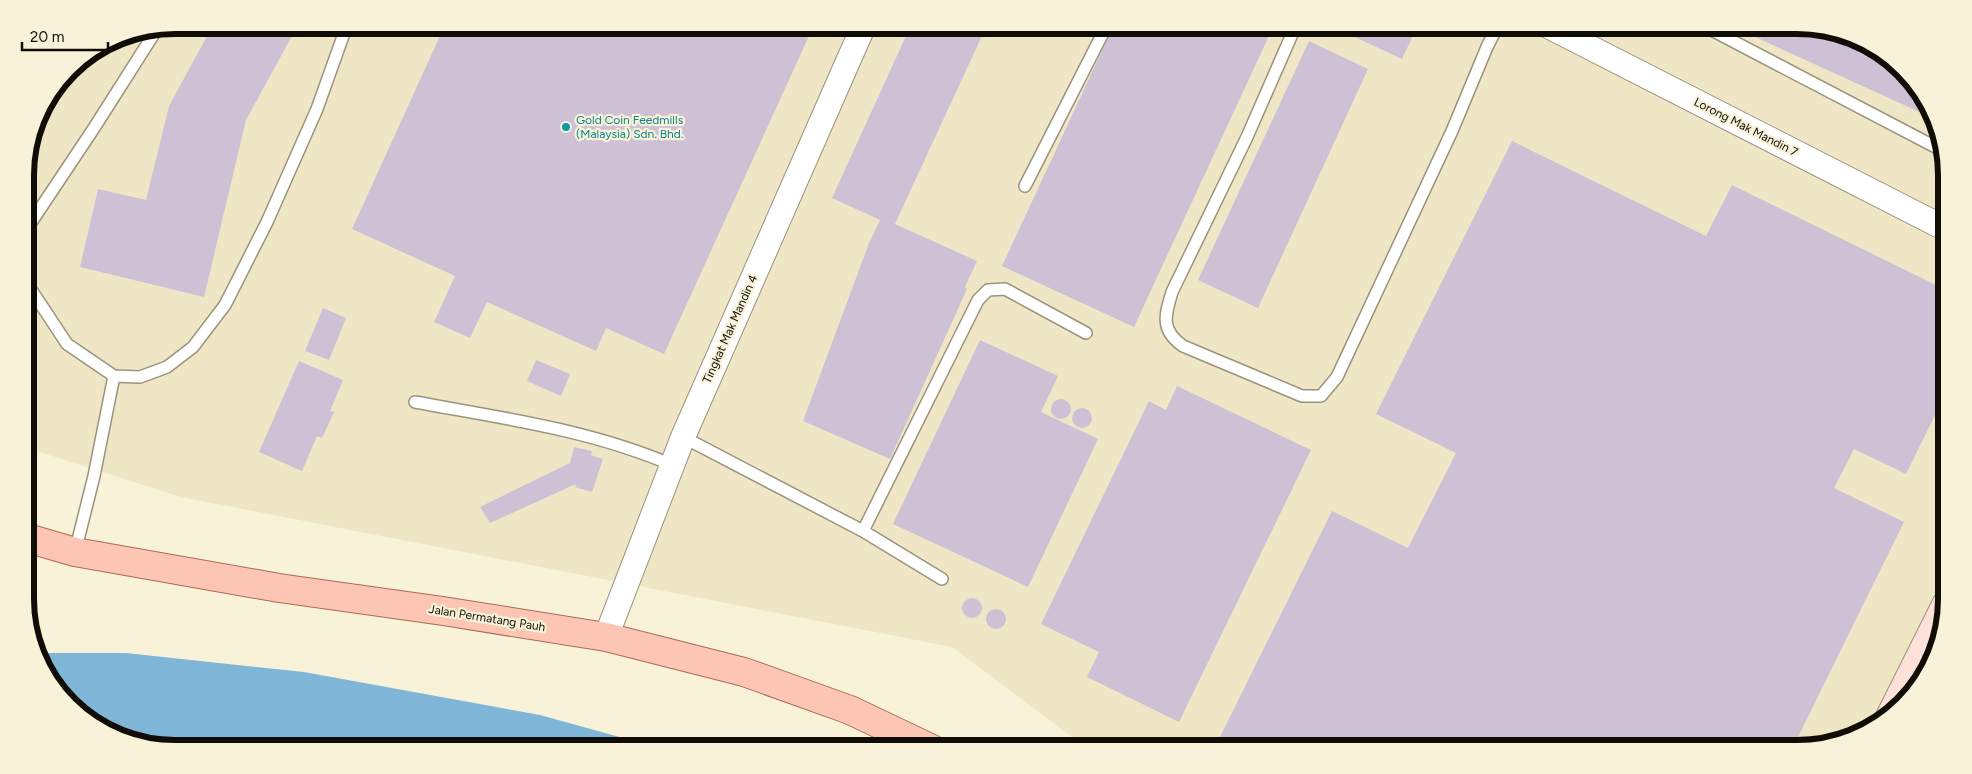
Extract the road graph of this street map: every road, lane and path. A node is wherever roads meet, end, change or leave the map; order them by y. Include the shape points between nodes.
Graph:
1 (344, 34) edge
2 (860, 34) edge
3 (1102, 34) edge
4 (1292, 34) edge
5 (1494, 34) edge
6 (1564, 34) edge
7 (1719, 34) edge
8 (153, 36) edge
9 (1935, 147) edge
10 (1026, 186) dead end
11 (34, 218) edge
12 (1938, 225) edge
13 (34, 294) edge
14 (1086, 333) dead end
15 (114, 376) junction
16 (415, 402) dead end
17 (683, 437) junction
18 (672, 465) junction
19 (863, 531) junction
20 (34, 540) edge
21 (75, 552) junction
22 (942, 579) dead end
23 (1936, 624) edge
24 (606, 638) junction
25 (1902, 693) edge
26 (913, 740) edge

1 - 15 lane via 317,109 267,222 225,305 193,347 167,367 140,377
2 - 17 street, Tingkat Mak Mandin 4
3 - 10 lane
4 - 5 lane via 1247,137 1172,292 1166,312 1167,326 1172,338 1183,346 1302,396 1321,396 1337,377 1452,132
6 - 12 street, Lorong Mak Mandin 7
7 - 9 lane
8 - 11 lane
13 - 15 lane via 67,344
14 - 19 lane via 1005,289 988,290 978,300
15 - 21 lane
16 - 18 lane via 583,435 618,444
17 - 18 street, Tingkat Mak Mandin 4
17 - 19 lane
18 - 24 street, Tingkat Mak Mandin 4
19 - 22 lane
20 - 21 main road, Jalan Permatang Pauh
21 - 24 main road, Jalan Permatang Pauh via 279,588
23 - 25 main road
24 - 26 main road, Jalan Permatang Pauh via 744,672 850,710

